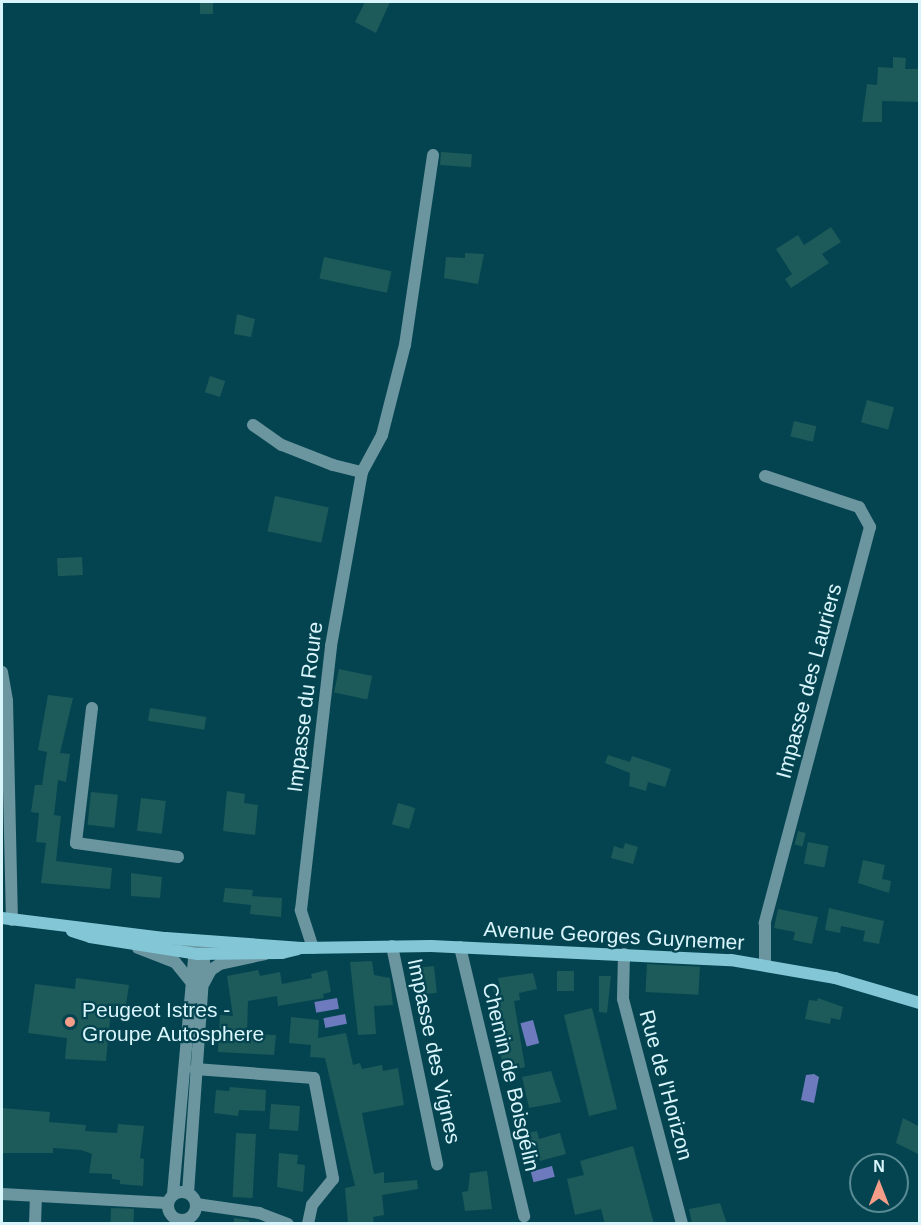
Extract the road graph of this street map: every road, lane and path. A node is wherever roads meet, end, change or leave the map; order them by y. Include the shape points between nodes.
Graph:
1 (433, 155) dead end
2 (253, 425) dead end
3 (362, 472) junction
4 (765, 476) dead end
5 (2, 672) edge
6 (92, 708) dead end
7 (178, 857) dead end
8 (7, 919) edge
9 (130, 939) junction
10 (392, 946) junction
11 (460, 947) junction
12 (307, 948) junction
13 (267, 949) junction
14 (199, 952) junction
15 (624, 954) junction
16 (765, 964) junction
17 (197, 986) junction
18 (920, 1003) edge
19 (195, 1069) junction
20 (437, 1164) dead end
21 (188, 1193) junction
22 (2, 1194) edge
23 (36, 1196) junction
24 (170, 1199) junction
25 (196, 1204) junction
26 (524, 1216) dead end
27 (172, 1220) edge
28 (187, 1222) edge
29 (35, 1224) edge
30 (288, 1224) edge
31 (308, 1224) edge
32 (682, 1224) edge

1 - 3 street, Impasse du Roure via 405,345 382,435
2 - 3 street via 282,445
3 - 12 street, Impasse du Roure via 331,646 301,910
4 - 16 street, Impasse des Lauriers via 859,507 870,527 765,923
5 - 8 street via 7,701
6 - 7 street via 76,843
8 - 9 main road, Avenue Georges Guynemer
9 - 13 main road, Avenue Georges Guynemer
9 - 14 street
9 - 17 street via 175,962
10 - 11 main road, Avenue Georges Guynemer
10 - 12 main road, Avenue Georges Guynemer
10 - 20 street, Impasse des Vignes
11 - 15 main road, Avenue Georges Guynemer
11 - 26 street, Chemin de Boisgélin
12 - 13 main road, Avenue Georges Guynemer
13 - 14 street
13 - 17 street via 248,961 220,964
14 - 17 street
15 - 16 main road, Avenue Georges Guynemer
15 - 32 street, Rue de l'Horizon via 623,999
16 - 18 main road, Avenue Georges Guynemer via 835,978
17 - 19 street
17 - 24 street
19 - 21 street
19 - 31 street via 314,1078 333,1179 312,1205
21 - 24 street
21 - 25 street
22 - 23 street
23 - 24 street
23 - 29 street
24 - 27 street
25 - 28 street
25 - 30 street via 259,1214
27 - 28 street

